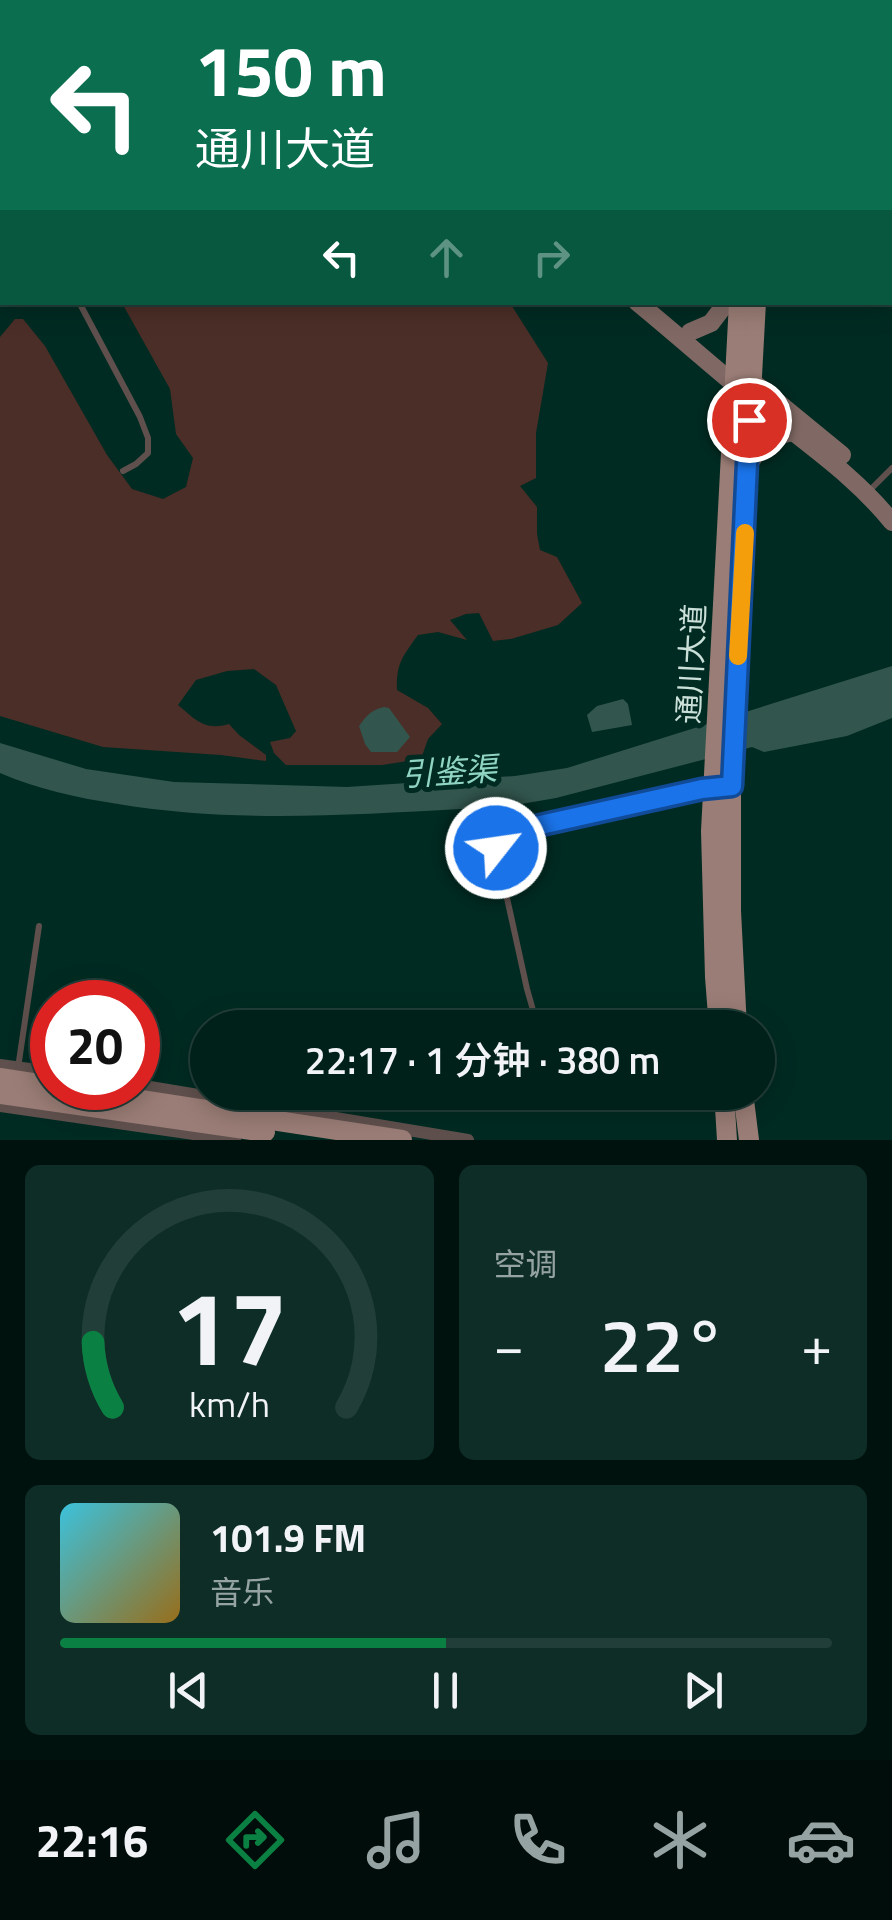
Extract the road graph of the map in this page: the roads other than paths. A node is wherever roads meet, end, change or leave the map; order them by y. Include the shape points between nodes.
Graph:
1 (81, 305) edge
2 (641, 305) edge
3 (658, 305) edge
4 (725, 305) edge
5 (739, 305) edge
6 (756, 305) edge
7 (690, 332) junction
8 (743, 383) junction
9 (794, 432) junction
10 (892, 468) edge
11 (747, 469) junction
12 (122, 471) dead end
13 (871, 489) junction
14 (892, 504) edge
15 (892, 522) edge
16 (728, 695) junction
17 (723, 777) junction
18 (38, 926) dead end
19 (533, 1010) edge
20 (718, 1010) edge
21 (736, 1010) edge
22 (0, 1065) edge
23 (9, 1080) edge
24 (160, 1092) edge
25 (30, 1101) edge
26 (0, 1106) edge
27 (98, 1110) edge
28 (155, 1110) edge
29 (728, 1110) edge
30 (737, 1110) edge
31 (126, 1118) junction
32 (273, 1125) edge
33 (322, 1128) edge
34 (724, 1135) edge
35 (409, 1137) edge
36 (235, 1140) edge
37 (468, 1140) edge
38 (749, 1140) edge

1 - 12 lane via 148,438 148,453
2 - 8 main road
3 - 7 main road
4 - 7 main road via 711,323
5 - 8 main road, 通川大道
6 - 8 main road, 通川大道
7 - 8 main road
8 - 9 main road
8 - 11 main road, 通川大道
8 - 13 main road
8 - 16 main road, 通川大道
9 - 11 main road via 764,444
9 - 13 main road
10 - 13 lane
11 - 16 main road, 通川大道
13 - 14 main road
13 - 15 main road
16 - 17 main road, 通川大道
17 - 19 lane via 498,838
17 - 20 main road, 通川大道 via 711,863
17 - 21 main road, 通川大道
18 - 23 lane
22 - 23 street
24 - 32 street
25 - 26 street
27 - 31 main road
28 - 32 main road
29 - 34 main road
30 - 38 main road
31 - 32 main road
31 - 36 street
32 - 33 main road
33 - 35 main road
35 - 37 street

